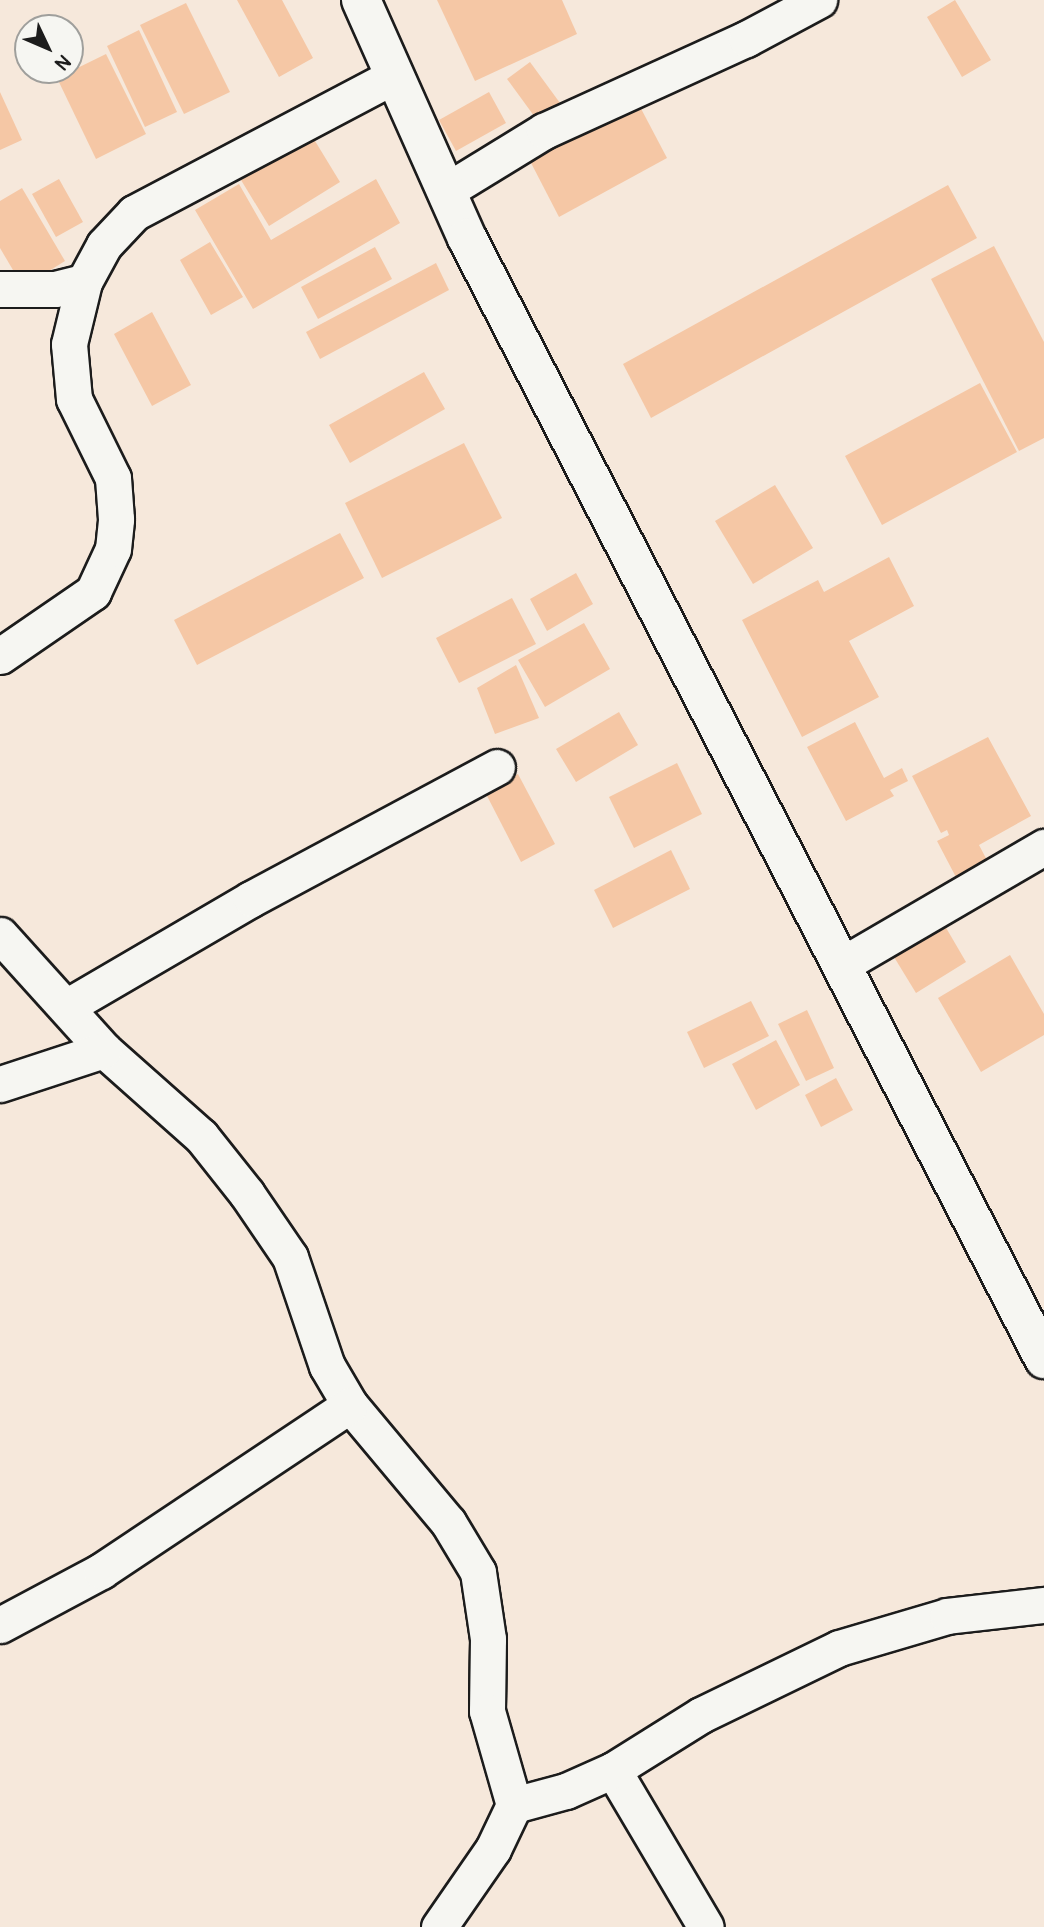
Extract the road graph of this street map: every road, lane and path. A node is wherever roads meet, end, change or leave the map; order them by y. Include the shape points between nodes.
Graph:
1 (361, 0) edge
2 (819, 0) edge
3 (394, 76) junction
4 (446, 191) junction
5 (84, 282) junction
6 (0, 289) edge
7 (0, 656) edge
8 (497, 767) dead end
9 (1044, 848) edge
10 (0, 935) edge
11 (843, 964) junction
12 (65, 1007) junction
13 (104, 1050) junction
14 (0, 1084) edge
15 (1044, 1359) edge
16 (350, 1405) junction
17 (1044, 1605) edge
18 (0, 1625) edge
19 (613, 1770) junction
20 (514, 1805) junction
21 (445, 1924) edge
22 (706, 1927) edge

1 - 3 street
2 - 4 street via 746,39 544,131
3 - 4 street
3 - 5 street via 134,213 104,245
4 - 11 street
5 - 6 street via 55,289
5 - 7 street via 69,344 74,399 113,478 113,549 93,592
8 - 12 street
9 - 11 street
10 - 12 street
11 - 15 street
12 - 13 street
13 - 14 street
13 - 16 street via 201,1136 247,1194 290,1257 327,1366
16 - 18 street via 101,1571
16 - 20 street via 448,1522 478,1572 488,1639 487,1711
17 - 19 street via 947,1616 839,1648 701,1715
19 - 20 street via 566,1791
19 - 22 street
20 - 21 street via 493,1849

